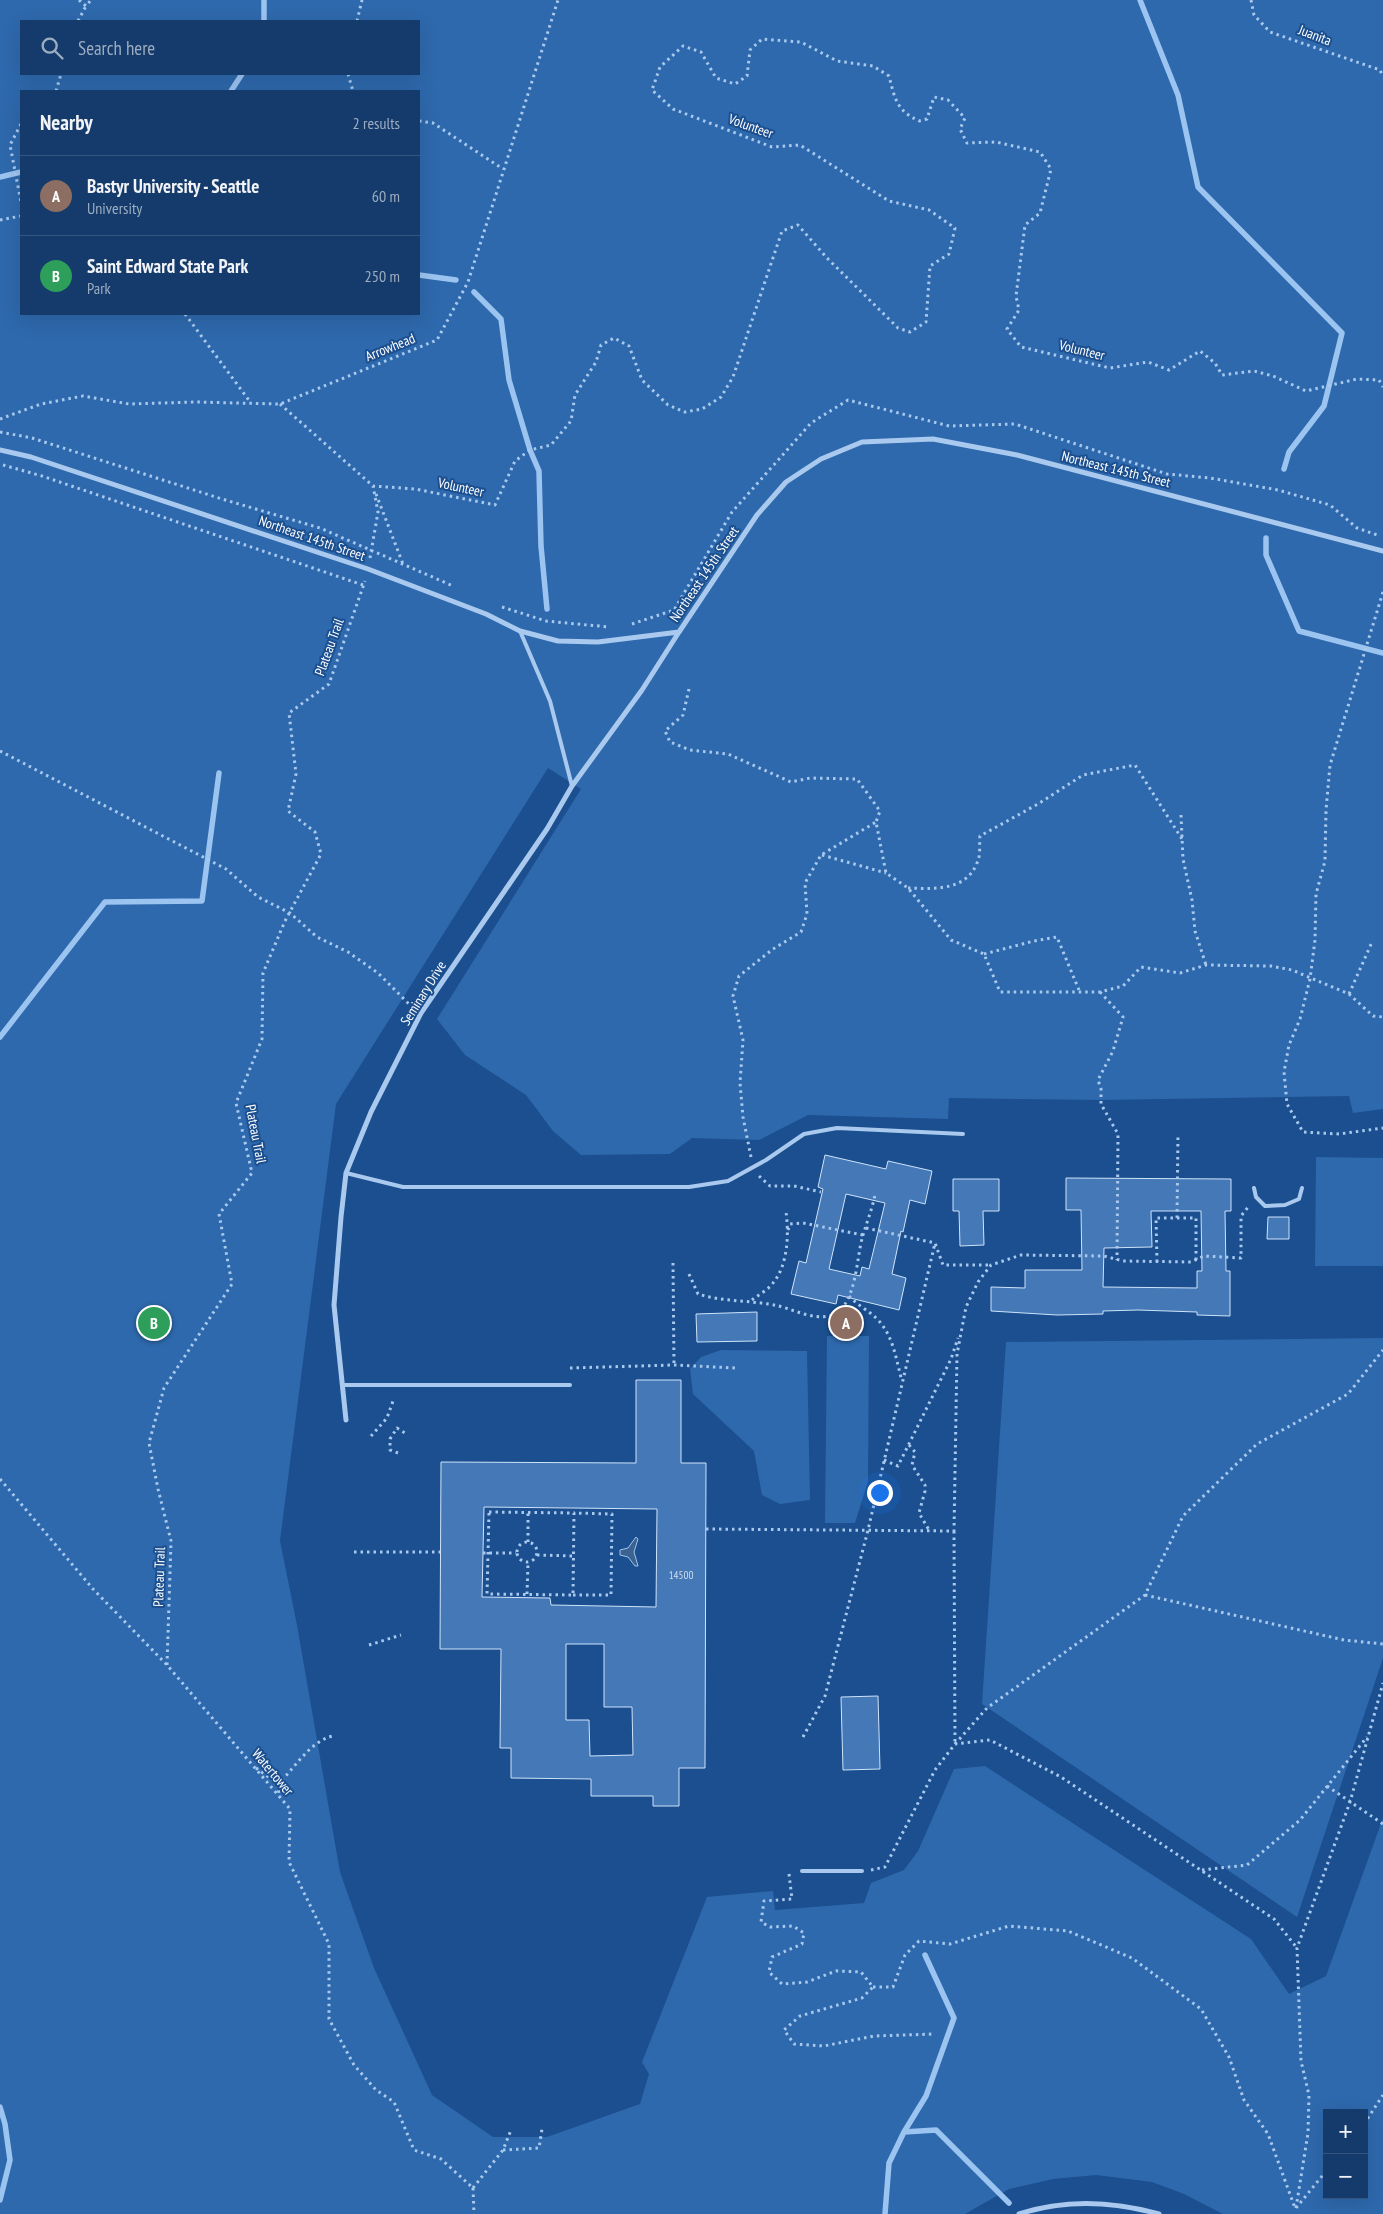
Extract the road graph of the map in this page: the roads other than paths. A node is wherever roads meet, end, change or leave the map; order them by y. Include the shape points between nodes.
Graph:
1 (0, 450) edge
2 (1383, 551) edge
3 (520, 631) junction
4 (679, 632) junction
5 (572, 786) junction
6 (963, 1134) dead end
7 (346, 1173) junction
8 (1254, 1188) dead end
9 (1302, 1188) dead end
10 (344, 1385) junction
11 (570, 1385) dead end
12 (346, 1420) dead end
13 (802, 1871) dead end
14 (862, 1872) road end
15 (1019, 2214) edge
16 (1159, 2214) edge

1 - 3 street, Northeast 145th Street via 30,457 368,570 486,614
2 - 4 street, Northeast 145th Street via 1017,455 933,439 862,442 821,459 786,482 757,515
3 - 4 street, Northeast 145th Street via 558,642 598,642
3 - 5 lane via 550,701
4 - 5 street, Seminary Drive via 642,690
5 - 7 street, Seminary Drive via 547,829 421,1013 371,1112
6 - 7 lane via 838,1128 804,1134 728,1181 689,1187 403,1187
7 - 10 street, Seminary Drive via 334,1305
8 - 9 lane via 1256,1197 1265,1206 1285,1205 1299,1199
10 - 11 lane
10 - 12 street, Seminary Drive
13 - 14 lane
15 - 16 street via 1051,2205 1099,2203 1132,2206

